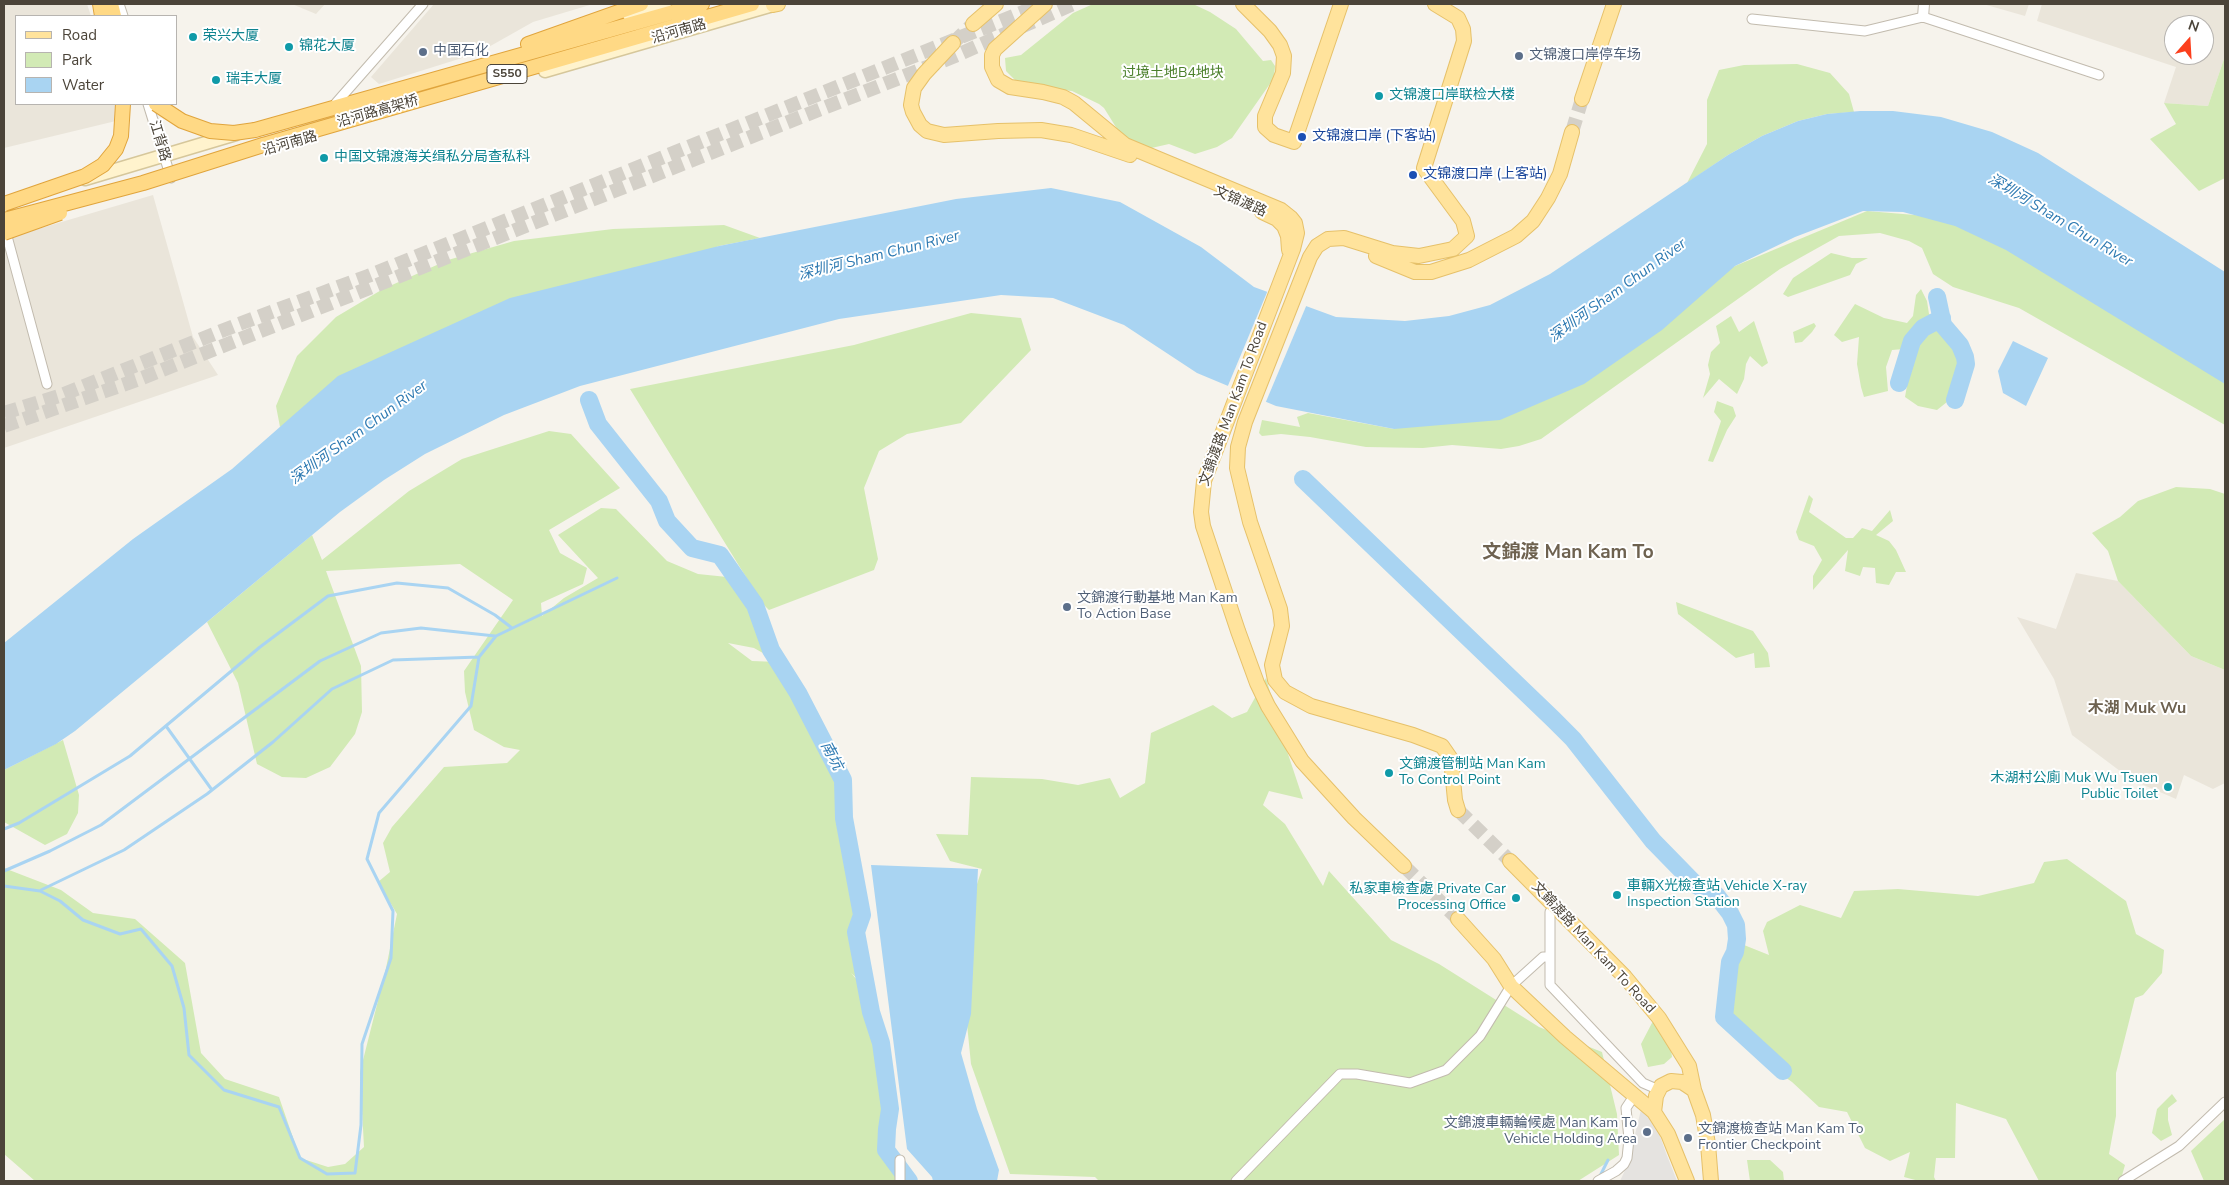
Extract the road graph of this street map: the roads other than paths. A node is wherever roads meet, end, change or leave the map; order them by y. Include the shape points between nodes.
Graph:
1 (423, 4) edge
2 (640, 4) edge
3 (664, 4) edge
4 (702, 4) edge
5 (752, 4) edge
6 (774, 4) edge
7 (996, 4) edge
8 (1045, 4) edge
9 (1243, 4) edge
10 (1341, 4) edge
11 (1435, 4) edge
12 (1614, 4) edge
13 (1924, 4) edge
14 (1923, 17) junction
15 (1752, 19) dead end
16 (973, 24) tunnel mouth
17 (953, 43) tunnel mouth
18 (504, 54) junction
19 (2099, 75) dead end
20 (1582, 99) tunnel mouth
21 (336, 103) junction
22 (123, 105) edge
23 (148, 105) edge
24 (157, 105) edge
25 (1572, 132) tunnel mouth
26 (163, 156) junction
27 (171, 178) junction
28 (143, 183) junction
29 (4, 203) edge
30 (4, 220) edge
31 (4, 224) edge
32 (4, 234) edge
33 (1284, 272) junction
34 (1302, 279) junction
35 (47, 384) dead end
36 (1458, 810) tunnel mouth
37 (1510, 861) tunnel mouth
38 (1404, 866) tunnel mouth
39 (1550, 912) dead end
40 (1458, 919) tunnel mouth
41 (1550, 957) junction
42 (1511, 986) junction
43 (1659, 1090) junction
44 (1694, 1090) junction
45 (1638, 1098) junction
46 (2225, 1102) edge
47 (1654, 1112) junction
48 (900, 1160) dead end
49 (900, 1181) edge
50 (1236, 1181) edge
51 (1598, 1181) edge
52 (1687, 1181) edge
53 (1711, 1181) edge
54 (2124, 1181) edge

1 - 21 street
2 - 18 highway
3 - 18 main road, 沿河南路
4 - 24 highway, 沿河路高架桥 / S550, bridge via 246,132 223,133 196,127
5 - 28 highway, 沿河路高架桥 / S550, bridge
6 - 27 main road, 沿河南路
7 - 16 main road
8 - 33 main road, 文锦渡路 via 995,49 992,67 998,80 1010,87 1063,97 1125,144 1287,214 1295,223 1297,233
9 - 10 main road via 1270,31 1284,56 1283,73 1264,116 1265,127 1274,135 1294,142
11 - 34 main road via 1458,18 1464,29 1464,41 1424,168 1463,221 1467,236 1453,249 1419,256 1392,253 1344,238 1328,239 1313,251
12 - 20 main road
13 - 14 street
14 - 15 street via 1865,31
14 - 19 street
17 - 33 main road, 文锦渡路 via 914,88 912,112 927,131 944,135 1042,130 1071,135 1117,150 1276,219 1288,236
18 - 21 main road, 沿河南路
21 - 26 main road, 沿河南路
22 - 29 highway, bridge via 121,136 116,149 103,165 85,176
23 - 26 street, 江背路
25 - 34 main road via 1560,174 1539,214 1525,229 1504,243 1469,260 1424,273 1359,249 1337,246 1318,255
26 - 27 street, 江背路
26 - 29 main road, 沿河南路
27 - 31 main road, 沿河南路
28 - 30 highway, 沿河路高架桥 / S550, bridge
28 - 32 highway, bridge
31 - 35 street
33 - 38 main road, 文錦渡路 Man Kam To Road via 1204,481 1201,512 1208,545 1268,706 1302,762
34 - 36 main road, 文錦渡路 Man Kam To Road via 1238,447 1237,468 1250,522 1280,609 1282,626 1272,665 1275,680 1285,692 1311,706 1442,746 1451,759
37 - 44 main road, 文錦渡路 Man Kam To Road via 1625,977 1659,1018 1688,1066
39 - 41 street
40 - 42 main road via 1494,959
41 - 42 street via 1543,957
41 - 43 street via 1550,985 1643,1082
42 - 45 main road
42 - 50 street via 1480,1036 1446,1070 1410,1083 1340,1074
43 - 44 main road via 1671,1081 1682,1082
43 - 47 main road
44 - 53 main road, 文錦渡路 Man Kam To Road via 1703,1115
45 - 47 main road
45 - 51 street via 1632,1099 1626,1108 1627,1158 1616,1171
46 - 54 street via 2179,1146
47 - 52 main road via 1668,1134
48 - 49 street

